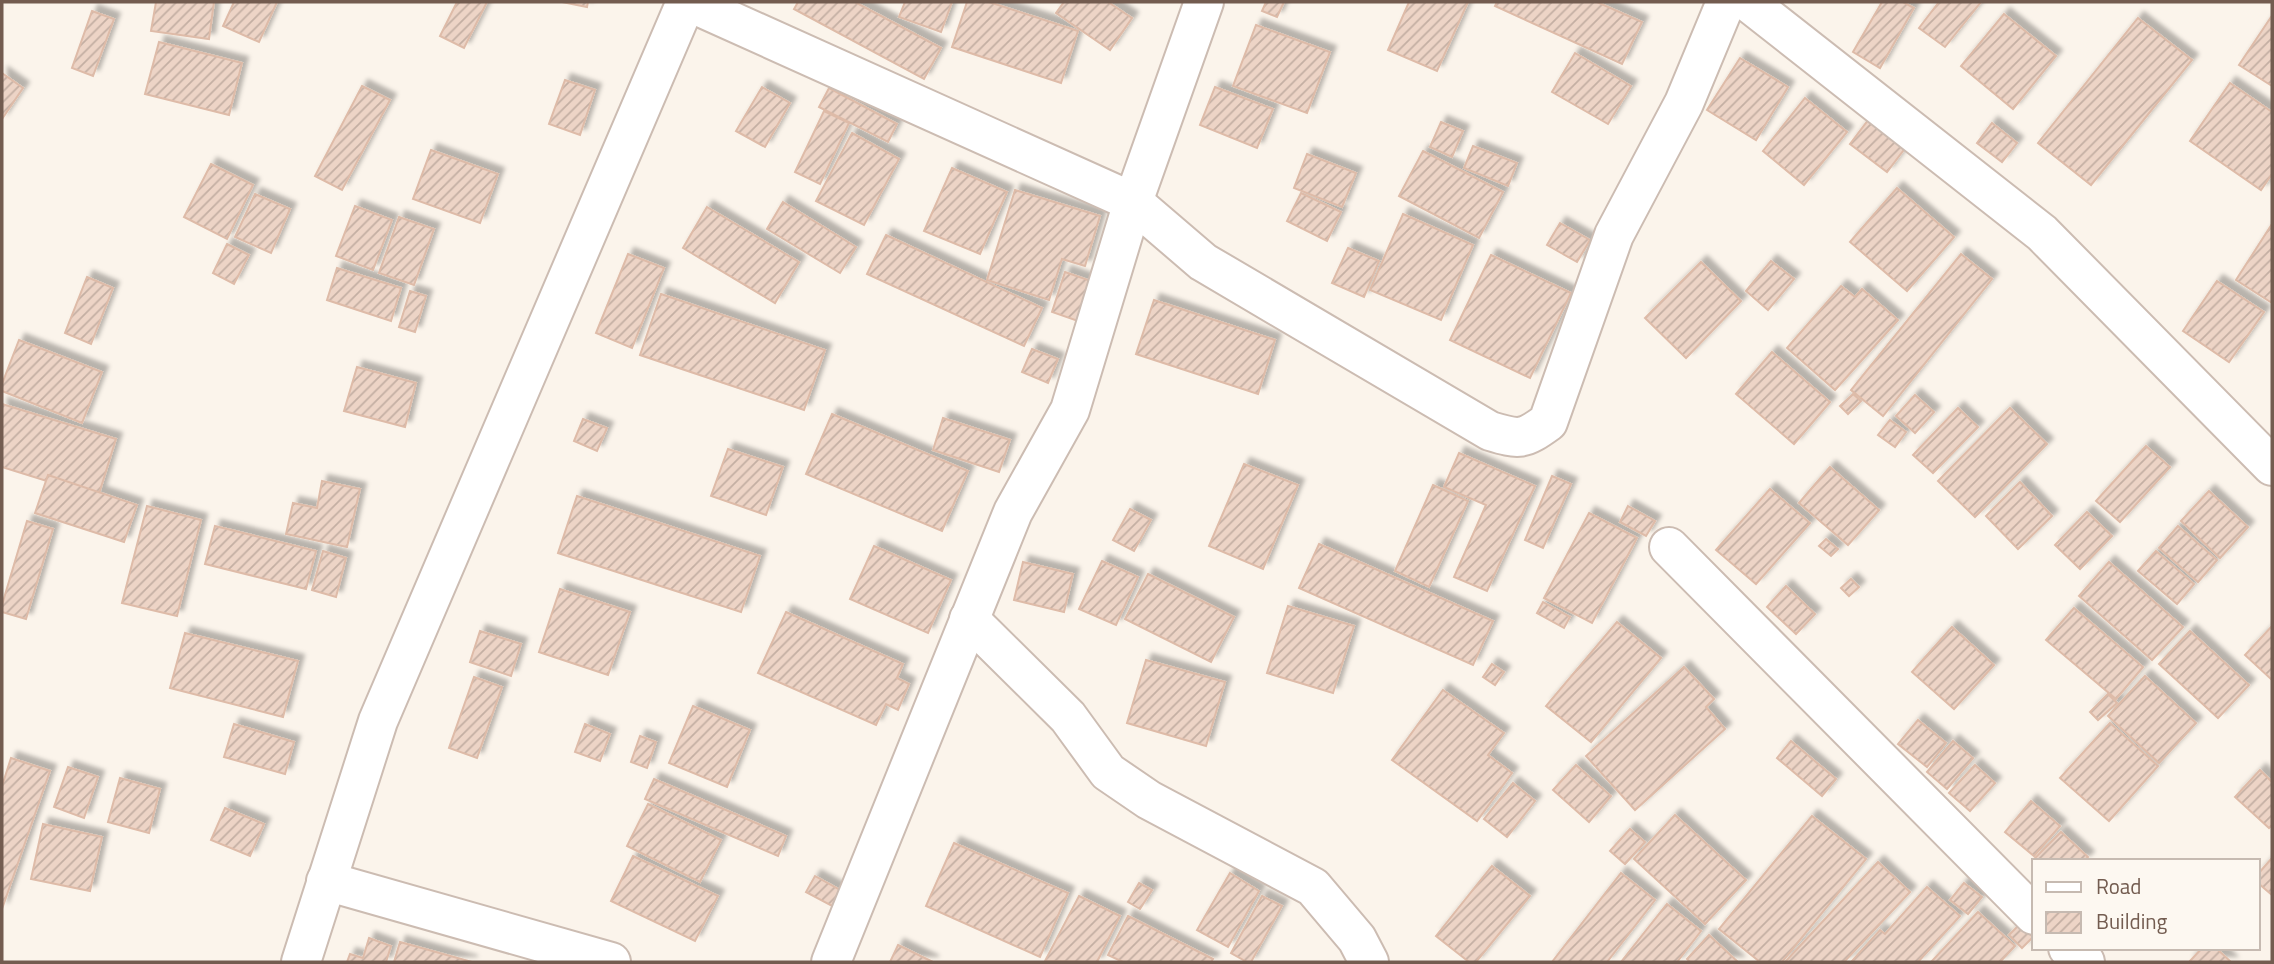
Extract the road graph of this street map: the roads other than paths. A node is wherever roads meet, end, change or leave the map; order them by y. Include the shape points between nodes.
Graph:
1 (688, 2) edge
2 (1205, 2) edge
3 (1726, 2) edge
4 (1748, 2) edge
5 (1132, 202) junction
6 (2272, 466) edge
7 (1669, 547) dead end
8 (969, 619) junction
9 (327, 881) junction
10 (2032, 913) edge
11 (2070, 950) edge
12 (302, 962) edge
13 (611, 962) edge
14 (831, 962) edge
15 (1369, 962) edge
16 (2085, 962) edge

1 - 5 street
1 - 9 street via 378,721
2 - 5 street
3 - 5 street via 1684,103 1614,235 1548,422 1528,436 1490,431 1203,262
4 - 6 street via 2042,233
5 - 8 street via 1070,410 1013,512
7 - 10 street
8 - 14 street
8 - 15 street via 1068,717 1108,772 1149,800 1313,887 1357,939
9 - 12 street
9 - 13 street
11 - 16 street

